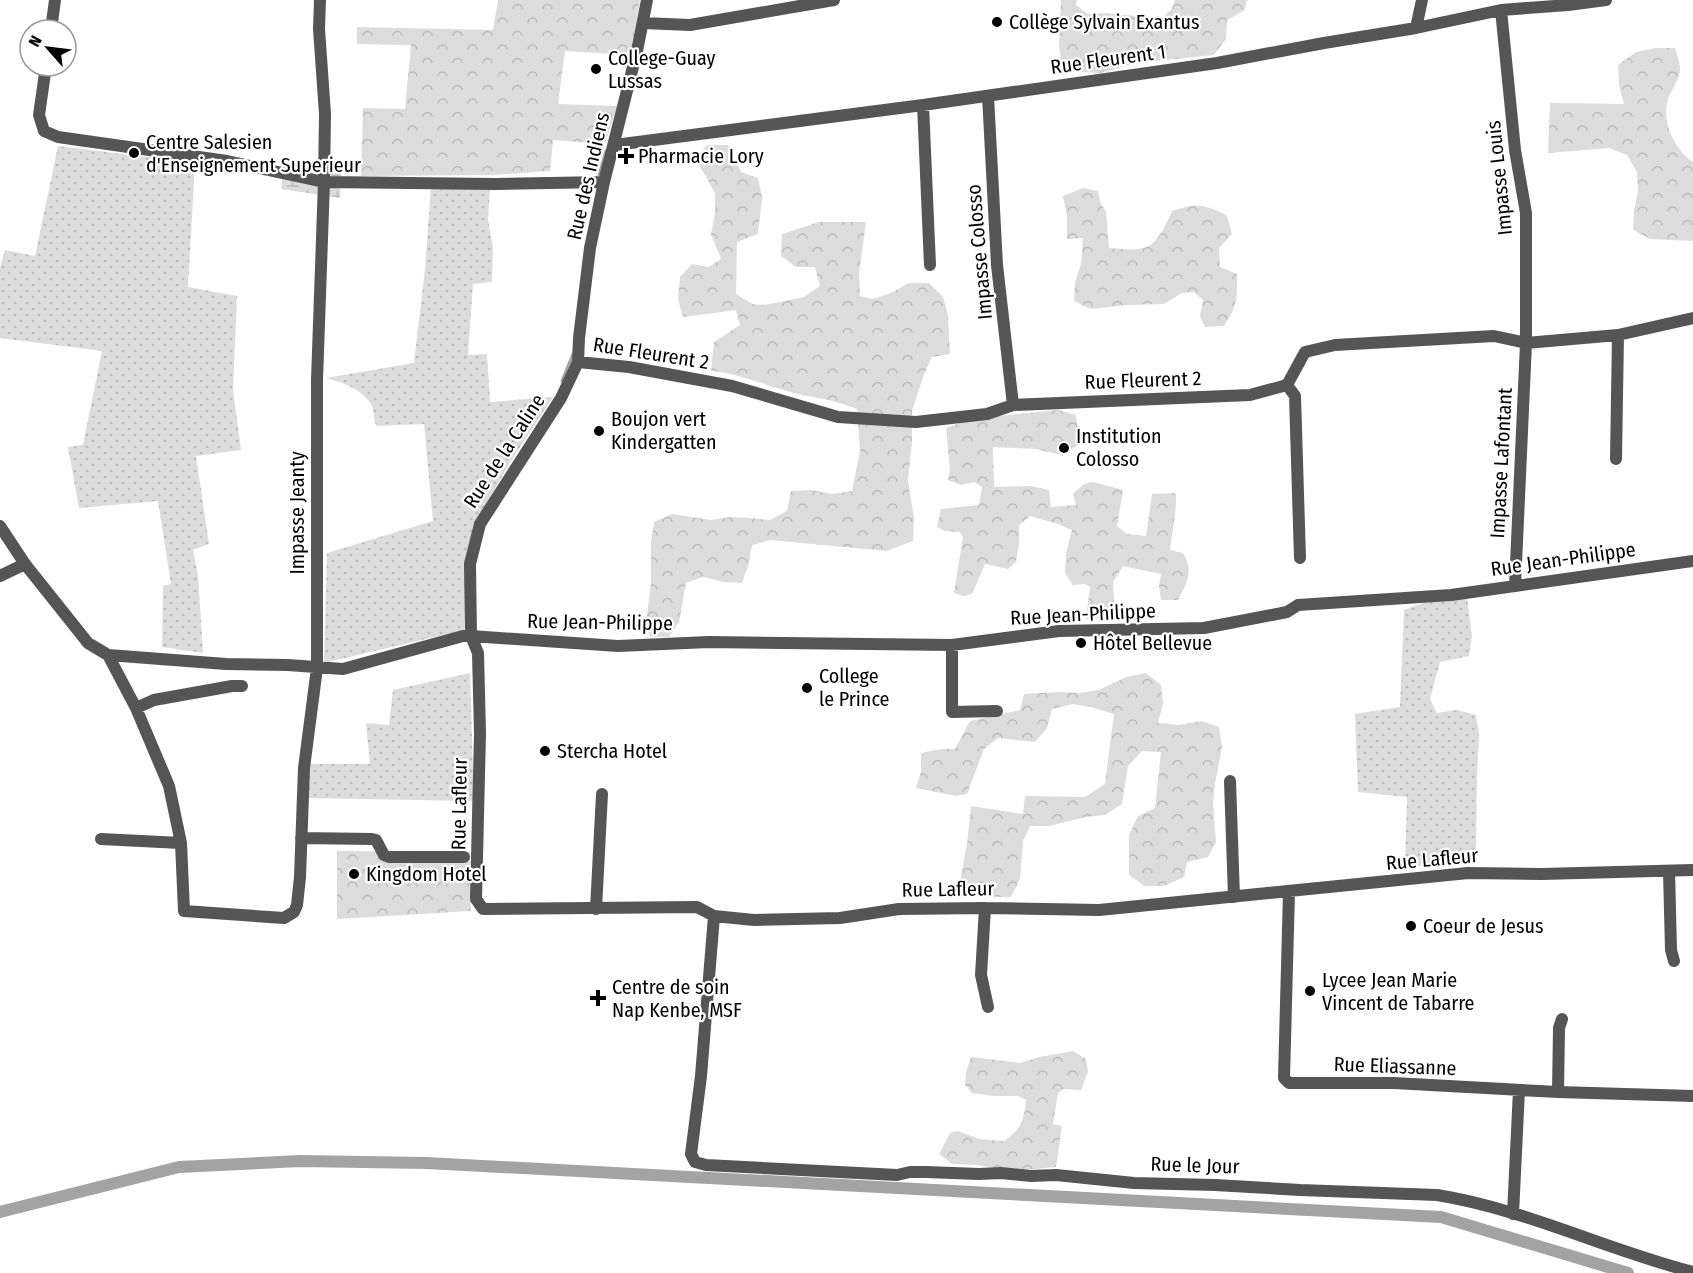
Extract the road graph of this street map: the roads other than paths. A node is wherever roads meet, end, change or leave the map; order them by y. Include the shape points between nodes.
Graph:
1 (55, 0) edge
2 (320, 0) edge
3 (647, 0) edge
4 (834, 0) edge
5 (1422, 0) edge
6 (1606, 0) edge
7 (1501, 10) junction
8 (53, 18) edge
9 (643, 23) junction
10 (1416, 28) junction
11 (44, 78) edge
12 (988, 96) junction
13 (923, 105) junction
14 (615, 145) junction
15 (324, 182) junction
16 (604, 182) junction
17 (930, 265) dead end
18 (1693, 318) edge
19 (1618, 335) junction
20 (1526, 343) junction
21 (578, 362) junction
22 (1287, 385) junction
23 (1013, 405) junction
24 (1616, 459) dead end
25 (0, 526) edge
26 (1300, 558) dead end
27 (1693, 561) edge
28 (25, 564) junction
29 (0, 576) edge
30 (1515, 586) junction
31 (471, 636) junction
32 (952, 645) junction
33 (108, 655) junction
34 (317, 668) junction
35 (242, 686) dead end
36 (136, 708) junction
37 (997, 711) dead end
38 (1230, 781) dead end
39 (602, 794) dead end
40 (302, 838) junction
41 (101, 839) dead end
42 (181, 843) junction
43 (464, 857) dead end
44 (1693, 870) edge
45 (1670, 871) junction
46 (1289, 892) junction
47 (1234, 897) junction
48 (985, 908) junction
49 (596, 909) junction
50 (714, 916) junction
51 (1674, 961) dead end
52 (988, 1007) dead end
53 (1562, 1019) dead end
54 (1520, 1090) junction
55 (1558, 1092) junction
56 (1693, 1096) edge
57 (1513, 1214) junction
58 (1693, 1272) edge

1 - 8 street
2 - 15 street, Impasse Jeanty
3 - 9 street, Rue des Indiens
4 - 9 street via 690,25
5 - 10 street
6 - 7 street, Rue Fleurent 1
7 - 10 street, Rue Fleurent 1
7 - 20 street, Impasse Louis via 1515,150 1526,213
9 - 14 street, Rue des Indiens
10 - 12 street, Rue Fleurent 1 via 1217,63
11 - 15 street via 39,115 44,130 58,137 227,161
12 - 13 street, Rue Fleurent 1
12 - 23 street, Impasse Colosso via 998,265
13 - 14 street, Rue Fleurent 1
13 - 17 street
14 - 16 street, Rue des Indiens
15 - 16 street
15 - 34 street, Impasse Jeanty via 317,380
16 - 21 street, Rue des Indiens via 591,248
18 - 19 street
19 - 20 street
19 - 24 street
20 - 22 street via 1494,336 1335,345 1305,352
20 - 30 street, Impasse Lafontant
21 - 23 street, Rue Fleurent 2 via 732,386 838,417 916,422 987,414
21 - 31 street, Rue de la Caline via 561,398 480,524 470,564
22 - 23 street, Rue Fleurent 2 via 1250,395
22 - 26 street via 1295,396
25 - 28 street
27 - 30 street, Rue Jean-Philippe
28 - 29 street
28 - 33 street via 88,643
30 - 32 street, Rue Jean-Philippe via 1450,595 1298,605 1287,612 1204,628 1059,631
31 - 32 street, Rue Jean-Philippe via 618,646 709,642
31 - 34 street, Rue Jean-Philippe via 343,669
31 - 49 street, Rue Lafleur via 478,653 480,734 476,899 483,909
32 - 37 street via 952,712
33 - 34 street, Rue Jean-Philippe
33 - 36 street
34 - 40 street, Impasse Jeanty via 304,768
35 - 36 street via 154,700
36 - 42 street via 169,786
38 - 47 street
39 - 49 street
40 - 42 street, Impasse Jeanty via 297,905 284,918 184,911
40 - 43 street via 372,839 389,857
41 - 42 street
44 - 45 street, Rue Lafleur
45 - 46 street, Rue Lafleur via 1468,873
45 - 51 street
46 - 47 street, Rue Lafleur
46 - 54 street, Rue Eliassanne via 1286,1082
47 - 48 street, Rue Lafleur via 1099,910
48 - 50 street, Rue Lafleur via 899,909 801,920
48 - 52 street via 981,975
49 - 50 street, Rue Lafleur via 697,908
50 - 57 street, Rue le Jour via 691,1154 695,1162 706,1166 897,1175 1056,1175 1134,1183 1437,1196
53 - 55 street
54 - 55 street, Rue Eliassanne
54 - 57 street
55 - 56 street, Rue Eliassanne
57 - 58 street, Rue le Jour

